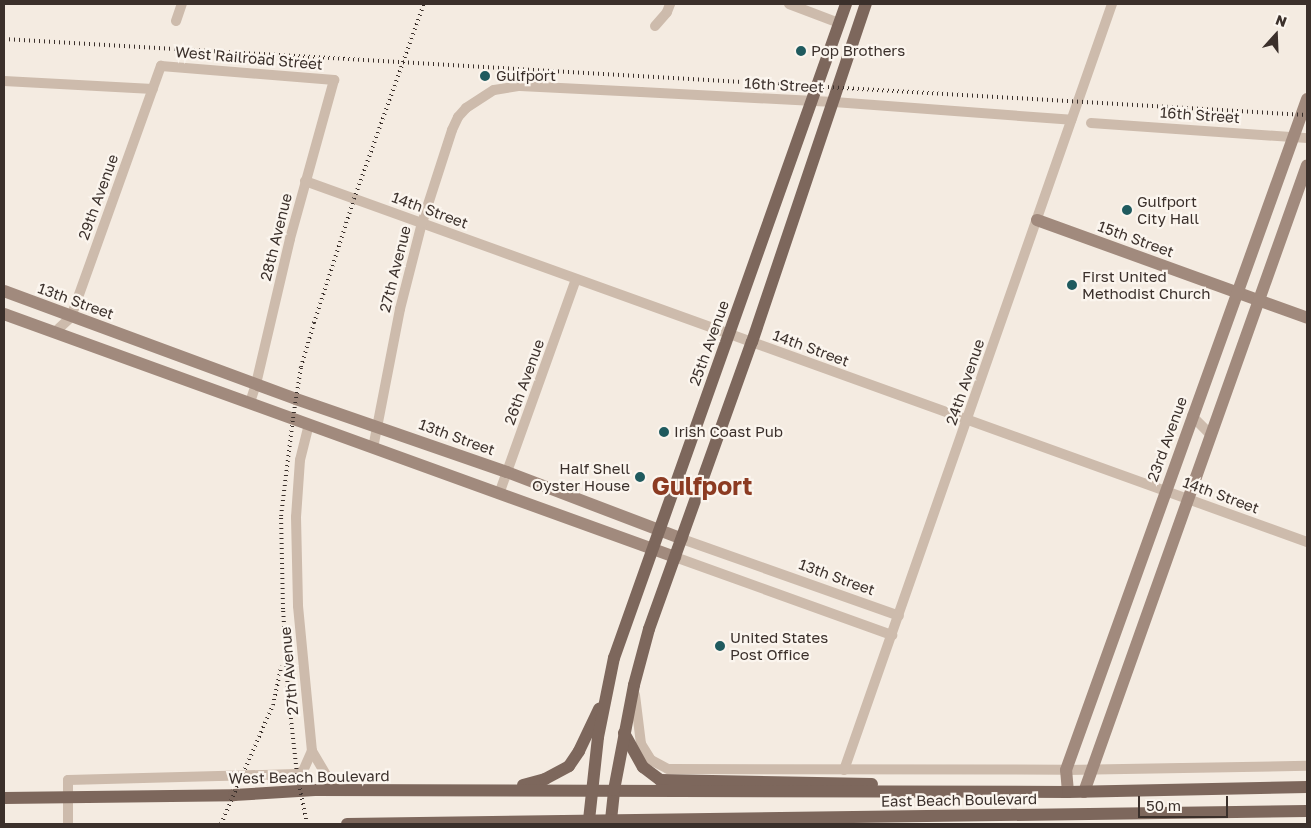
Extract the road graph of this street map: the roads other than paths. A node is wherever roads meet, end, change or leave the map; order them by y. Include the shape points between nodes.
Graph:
1 (182, 4) edge
2 (670, 4) edge
3 (789, 4) edge
4 (846, 4) edge
5 (866, 4) edge
6 (1112, 4) edge
7 (176, 21) dead end
8 (839, 23) junction
9 (655, 26) dead end
10 (161, 66) joint
11 (334, 80) joint
12 (4, 81) edge
13 (152, 90) junction
14 (494, 90) joint
15 (1307, 99) edge
16 (811, 102) junction
17 (834, 102) junction
18 (1071, 120) junction
19 (1091, 123) dead end
20 (1293, 135) junction
21 (1307, 138) edge
22 (1307, 165) edge
23 (305, 181) junction
24 (1037, 220) junction
25 (422, 223) junction
26 (576, 279) junction
27 (4, 291) edge
28 (1236, 292) junction
29 (1258, 300) junction
30 (4, 314) edge
31 (72, 317) junction
32 (1307, 318) edge
33 (55, 332) junction
34 (730, 334) junction
35 (752, 342) junction
36 (256, 384) junction
37 (250, 402) junction
38 (1192, 416) junction
39 (968, 420) junction
40 (309, 424) junction
41 (378, 427) junction
42 (1211, 435) junction
43 (373, 448) junction
44 (507, 472) junction
45 (1166, 491) junction
46 (499, 494) junction
47 (1188, 499) junction
48 (660, 531) junction
49 (682, 539) junction
50 (1307, 542) edge
51 (653, 548) junction
52 (675, 557) junction
53 (899, 616) junction
54 (892, 635) junction
55 (634, 685) junction
56 (606, 694) junction
57 (624, 733) junction
58 (312, 751) junction
59 (1307, 766) edge
60 (844, 770) junction
61 (1066, 770) junction
62 (1092, 770) junction
63 (1307, 787) edge
64 (335, 790) junction
65 (503, 790) junction
66 (593, 790) junction
67 (614, 790) junction
68 (943, 792) junction
69 (1068, 792) junction
70 (1084, 792) junction
71 (4, 798) edge
72 (67, 798) junction
73 (1307, 811) edge
74 (701, 820) junction
75 (588, 822) edge
76 (610, 822) edge
77 (475, 823) edge
78 (68, 824) edge
79 (347, 824) edge
80 (687, 824) edge

1 - 7 street
2 - 9 street
3 - 8 street
4 - 8 main road, 25th Avenue
5 - 17 main road
6 - 18 street, 24th Avenue
8 - 16 main road, 25th Avenue
10 - 11 street, West Railroad Street
10 - 13 street, 29th Avenue
11 - 23 street, 28th Avenue
12 - 13 street
13 - 31 street, 29th Avenue
14 - 16 street, 16th Street via 520,86
14 - 25 street, 27th Avenue via 475,100 458,117
15 - 20 street, 23rd Avenue
16 - 17 street, 16th Street
16 - 34 main road, 25th Avenue
17 - 18 street, 16th Street
17 - 35 main road
18 - 24 street, 24th Avenue
19 - 20 street, 16th Street
20 - 21 street, 16th Street
20 - 28 street, 23rd Avenue
22 - 29 street
23 - 25 street, 14th Street
23 - 36 street, 28th Avenue
24 - 28 street, 15th Street
24 - 39 street, 24th Avenue
25 - 26 street, 14th Street
25 - 41 street, 27th Avenue via 400,309
26 - 34 street, 14th Street
26 - 44 street, 26th Avenue
27 - 31 street, 13th Street
28 - 29 street, 15th Street
28 - 38 street, 23rd Avenue
29 - 32 street, 15th Street
29 - 42 street
30 - 33 street
31 - 33 street, 29th Avenue
31 - 36 street, 13th Street
33 - 37 street
34 - 35 street, 14th Street
34 - 48 main road, 25th Avenue
35 - 39 street, 14th Street
35 - 49 main road
36 - 37 street, 28th Avenue
36 - 41 street, 13th Street
37 - 40 street
38 - 42 street
38 - 45 street, 23rd Avenue
39 - 45 street, 14th Street
39 - 53 street, 24th Avenue
40 - 43 street
40 - 58 street, 27th Avenue via 300,460 296,517 298,606
41 - 43 street, 27th Avenue
41 - 44 street, 13th Street
42 - 47 street
43 - 46 street
44 - 46 street, 26th Avenue
44 - 48 street, 13th Street
45 - 47 street, 14th Street
45 - 61 street, 23rd Avenue
46 - 51 street
47 - 50 street, 14th Street
47 - 62 street
48 - 49 street, 13th Street
48 - 51 main road, 25th Avenue
49 - 52 main road
49 - 53 street, 13th Street
51 - 52 street
51 - 56 main road, 25th Avenue via 614,658
52 - 54 street
52 - 55 main road via 649,629
53 - 54 street, 24th Avenue
54 - 60 street, 24th Avenue
55 - 57 main road
55 - 60 street via 642,744 651,760 662,767 684,770
56 - 65 main road via 569,766 546,779
56 - 66 main road
57 - 67 main road
57 - 68 main road via 643,767 660,780 913,785
58 - 64 street, 27th Avenue
58 - 72 street via 304,771 297,774 68,780
59 - 62 street
60 - 61 street
61 - 62 street
61 - 69 street, 23rd Avenue
62 - 70 street
63 - 70 main road, East Beach Boulevard
64 - 65 main road, West Beach Boulevard
64 - 72 main road, West Beach Boulevard
65 - 66 main road, West Beach Boulevard
66 - 67 main road, West Beach Boulevard
66 - 75 main road
67 - 68 main road, East Beach Boulevard
67 - 76 main road
68 - 69 main road, East Beach Boulevard
69 - 70 main road, East Beach Boulevard
71 - 72 main road, West Beach Boulevard
72 - 78 street
73 - 74 main road, East Beach Boulevard
74 - 76 main road, East Beach Boulevard
74 - 80 main road
75 - 76 main road
75 - 77 main road
77 - 79 main road

